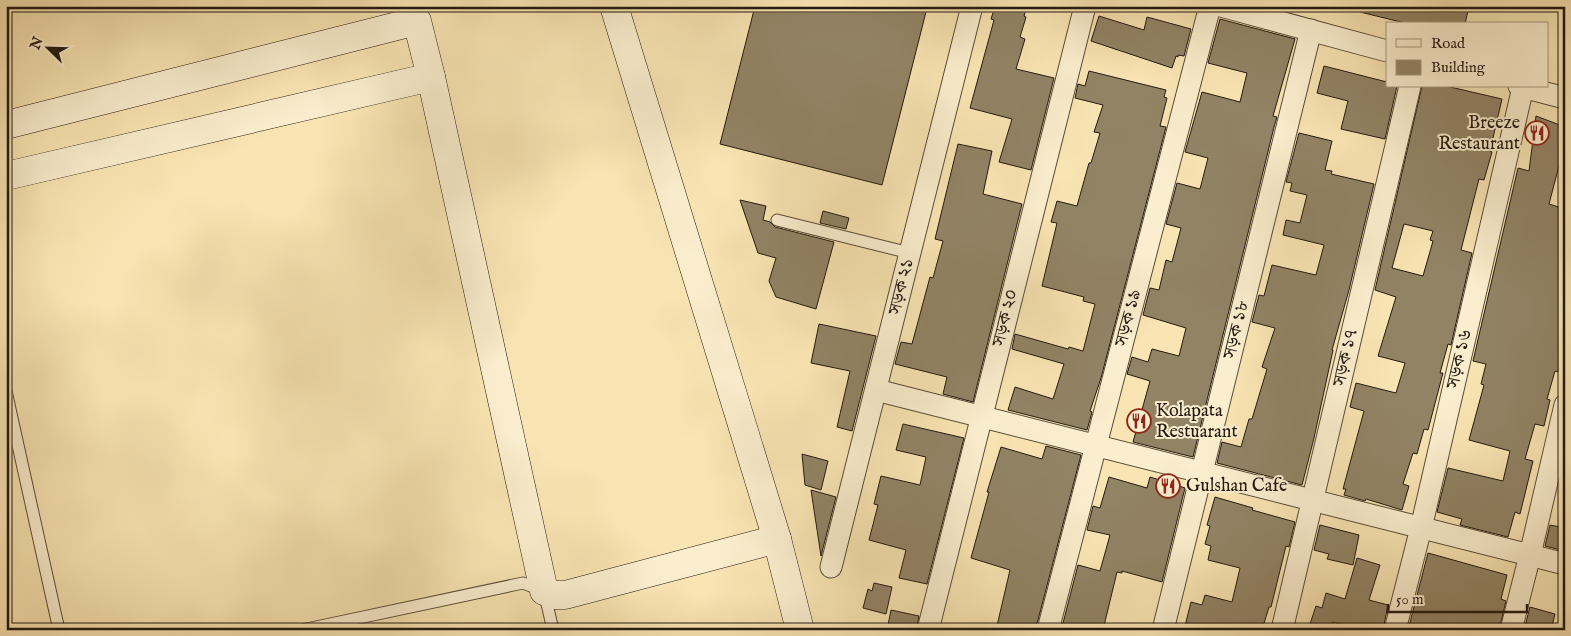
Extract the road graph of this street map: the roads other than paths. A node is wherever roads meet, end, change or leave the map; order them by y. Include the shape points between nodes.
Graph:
1 (614, 6) edge
2 (972, 6) edge
3 (1085, 6) edge
4 (1210, 6) edge
5 (1221, 6) edge
6 (415, 14) edge
7 (1311, 30) junction
8 (1386, 51) edge
9 (431, 77) junction
10 (1410, 88) edge
11 (1521, 88) edge
12 (1525, 88) edge
13 (1565, 98) edge
14 (6, 124) edge
15 (6, 176) edge
16 (777, 220) dead end
17 (910, 253) junction
18 (876, 390) junction
19 (6, 391) edge
20 (1565, 405) edge
21 (982, 417) junction
22 (1096, 446) junction
23 (1201, 472) junction
24 (1312, 500) junction
25 (1421, 528) junction
26 (776, 539) junction
27 (1530, 555) junction
28 (1565, 564) edge
29 (832, 567) dead end
30 (544, 592) junction
31 (59, 630) edge
32 (302, 630) edge
33 (553, 630) edge
34 (800, 630) edge
35 (928, 630) edge
36 (1048, 630) edge
37 (1163, 630) edge
38 (1282, 630) edge
39 (1395, 630) edge
40 (1511, 630) edge

1 - 26 main road
2 - 17 street, সড়ক ২১
3 - 21 street, সড়ক ২০
4 - 22 street, সড়ক ১৯
5 - 7 street
6 - 9 main road
6 - 14 main road
7 - 8 street
7 - 23 street, সড়ক ১৮
9 - 15 main road
9 - 30 main road
10 - 24 street, সড়ক ১৭
11 - 25 street, সড়ক ১৬
12 - 13 street
16 - 17 lane
17 - 18 street, সড়ক ২১
18 - 21 street
18 - 29 street, সড়ক ২১
19 - 31 lane
20 - 27 street
21 - 22 street
21 - 35 street, সড়ক ২০
22 - 23 street
22 - 36 street, সড়ক ১৯
23 - 24 street
23 - 37 street, সড়ক ১৮
24 - 25 street
24 - 38 street, সড়ক ১৭
25 - 27 street
25 - 39 street, সড়ক ১৬
26 - 30 main road via 565,595
26 - 34 main road
27 - 28 street
27 - 40 street
30 - 32 lane via 523,583
30 - 33 lane

